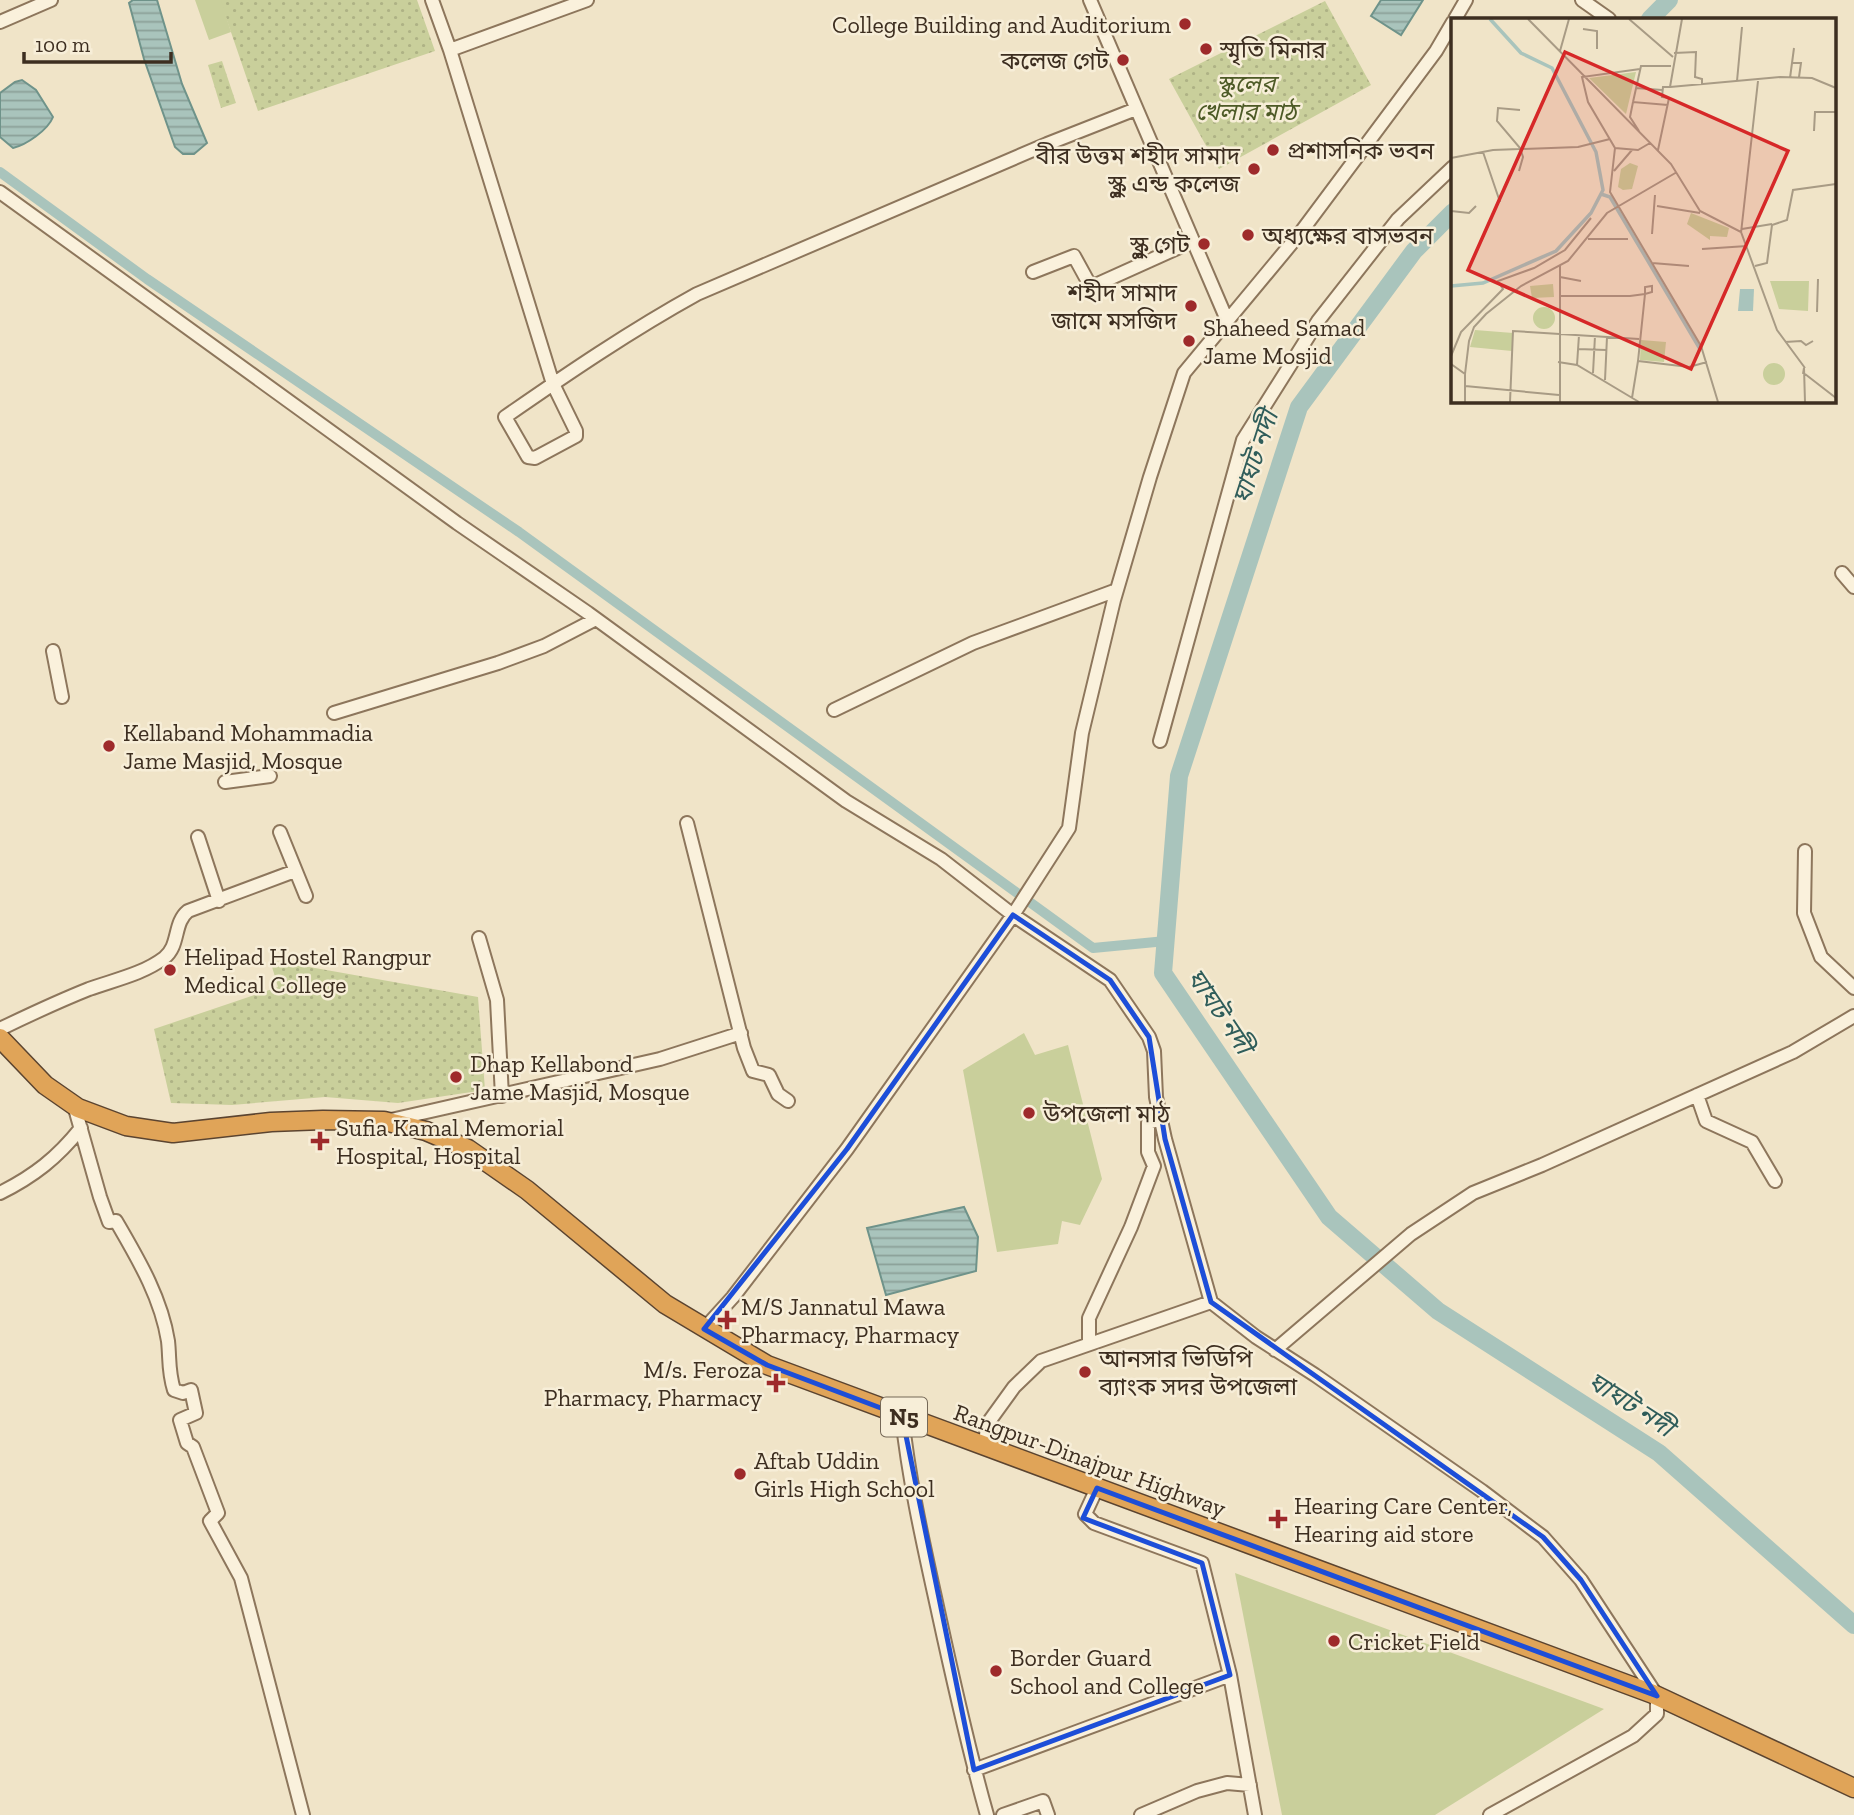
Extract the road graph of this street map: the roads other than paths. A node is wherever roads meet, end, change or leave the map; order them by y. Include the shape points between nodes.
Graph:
1 (51, 0) edge
2 (432, 0) edge
3 (587, 0) edge
4 (1090, 0) edge
5 (1466, 0) edge
6 (1582, 0) edge
7 (1455, 18) edge
8 (1608, 18) edge
9 (0, 22) edge
10 (1451, 25) edge
11 (450, 50) junction
12 (1136, 109) junction
13 (1451, 169) edge
14 (0, 191) edge
15 (1192, 241) junction
16 (1033, 272) dead end
17 (1227, 320) junction
18 (553, 384) junction
19 (1842, 573) dead end
20 (1854, 587) edge
21 (1116, 590) junction
22 (596, 619) junction
23 (53, 651) dead end
24 (62, 696) dead end
25 (834, 710) dead end
26 (334, 713) dead end
27 (1160, 741) dead end
28 (270, 776) dead end
29 (225, 782) dead end
30 (687, 823) dead end
31 (280, 832) dead end
32 (198, 836) dead end
33 (1805, 850) dead end
34 (295, 871) junction
35 (306, 896) dead end
36 (219, 901) junction
37 (1015, 912) junction
38 (479, 938) dead end
39 (1854, 988) edge
40 (1854, 1016) edge
41 (0, 1029) edge
42 (741, 1033) junction
43 (0, 1038) edge
44 (1697, 1095) junction
45 (502, 1096) junction
46 (788, 1101) dead end
47 (74, 1105) junction
48 (1161, 1119) junction
49 (384, 1122) junction
50 (81, 1128) junction
51 (1775, 1181) dead end
52 (0, 1193) edge
53 (1211, 1302) junction
54 (704, 1329) junction
55 (1089, 1343) junction
56 (1275, 1349) junction
57 (902, 1416) junction
58 (984, 1447) junction
59 (1097, 1488) junction
60 (1230, 1675) junction
61 (1657, 1696) junction
62 (975, 1770) junction
63 (1250, 1785) junction
64 (1854, 1788) edge
65 (303, 1815) edge
66 (987, 1815) edge
67 (1003, 1815) edge
68 (1048, 1815) edge
69 (1141, 1815) edge
70 (1255, 1815) edge
71 (1490, 1815) edge

1 - 9 street
2 - 11 street
3 - 11 street
4 - 12 street
5 - 7 street
6 - 8 street
10 - 17 street via 1301,232
11 - 18 street
12 - 15 street
12 - 18 street via 696,294
13 - 27 street via 1398,219 1318,321 1243,440
14 - 22 street
15 - 16 street via 1091,287 1074,256
15 - 17 street
17 - 21 street via 1184,373
18 - 18 street via 505,417 528,457 535,458 576,436
19 - 20 street
21 - 25 street via 974,643
21 - 37 street via 1082,733 1069,828
22 - 26 street via 498,663
22 - 37 street via 845,801 941,859
23 - 24 street
28 - 29 street
30 - 42 street
31 - 34 street
32 - 36 street
33 - 39 street via 1804,913 1821,957
34 - 35 street
34 - 36 street
36 - 41 street via 180,919 173,948 162,959
37 - 48 street via 1110,980 1149,1037
37 - 54 street via 847,1149
38 - 45 street via 497,1000
40 - 44 street via 1793,1052
42 - 45 street via 660,1059
42 - 46 street via 754,1071 769,1075 778,1094
43 - 47 highway, Rangpur-Dinajpur Highway / N5 via 45,1085
44 - 51 street via 1706,1121 1752,1142
44 - 56 street via 1473,1193 1411,1234
45 - 49 street
47 - 49 highway, Rangpur-Dinajpur Highway / N5 via 126,1126 173,1133 271,1122
47 - 50 street
48 - 53 street
48 - 55 street via 1148,1123 1148,1152 1154,1166 1089,1318
49 - 54 highway, Rangpur-Dinajpur Highway / N5 via 426,1131 468,1149 527,1190 665,1304
50 - 52 street via 60,1154
50 - 65 street via 109,1222 117,1221 152,1284 168,1342 168,1371 174,1390 191,1390 196,1413 180,1420 218,1513 210,1521 241,1578
53 - 55 street
53 - 56 street
54 - 57 highway, Rangpur-Dinajpur Highway / N5 via 767,1365
55 - 58 street via 1041,1361 1014,1387 988,1423
56 - 61 street via 1543,1537 1581,1580
57 - 58 highway, Rangpur-Dinajpur Highway / N5
57 - 62 street via 919,1521
58 - 59 highway, Rangpur-Dinajpur Highway / N5
59 - 60 street via 1085,1514 1094,1523 1202,1563
59 - 61 highway, Rangpur-Dinajpur Highway / N5
60 - 62 street
60 - 63 street
61 - 64 highway, Rangpur-Dinajpur Highway / N5
61 - 71 street via 1657,1714 1633,1736
62 - 66 street
63 - 69 street via 1227,1783 1197,1791
63 - 70 street
67 - 68 street via 1043,1801

